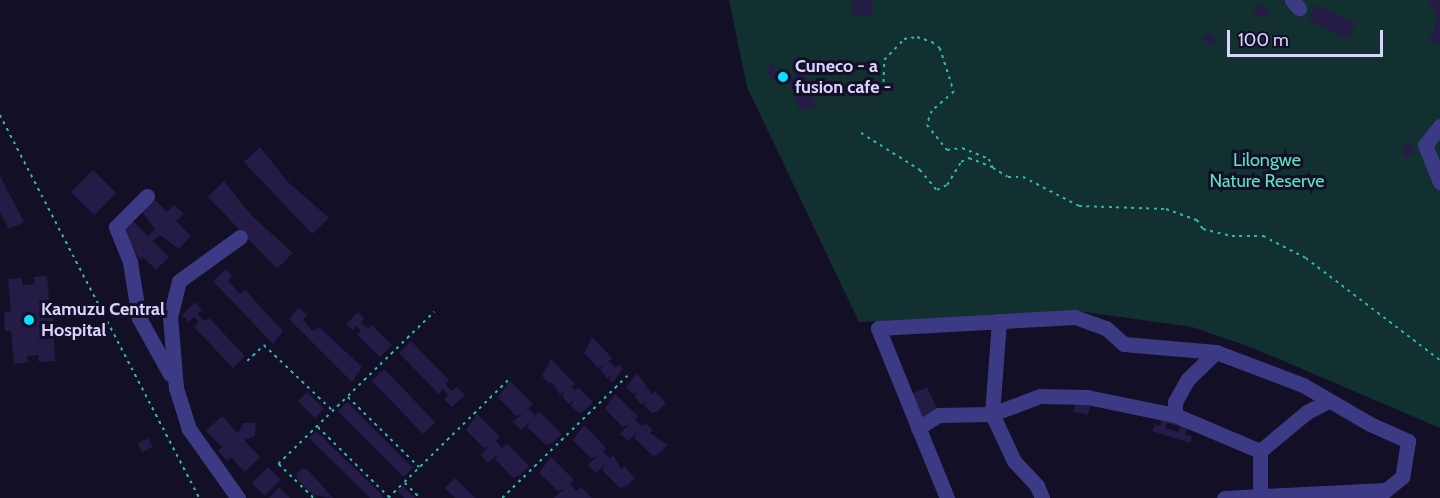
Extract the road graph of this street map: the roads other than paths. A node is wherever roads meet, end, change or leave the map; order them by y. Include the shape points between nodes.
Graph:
1 (1440, 126) edge
2 (1440, 182) edge
3 (147, 196) dead end
4 (240, 237) dead end
5 (999, 321) junction
6 (1216, 352) junction
7 (176, 388) junction
8 (1329, 401) junction
9 (992, 414) junction
10 (1174, 415) junction
11 (918, 428) junction
12 (1260, 451) junction
13 (1260, 496) junction
14 (238, 498) edge
15 (947, 498) edge
16 (1042, 498) edge
17 (1224, 498) edge

1 - 2 street via 1425,145
3 - 7 street via 116,227 130,262 139,318
4 - 7 street via 175,288 170,317
5 - 6 street via 1075,317 1106,328 1124,344
5 - 9 street
5 - 11 street via 878,328
6 - 8 street via 1303,385
6 - 10 street via 1188,379
7 - 14 street via 189,429
8 - 12 street via 1307,412
8 - 13 street via 1408,441 1402,477 1386,490
9 - 10 street via 1040,396 1087,397
9 - 11 street via 939,415
9 - 16 street via 1014,461 1037,486
10 - 12 street
11 - 15 street
12 - 13 street
13 - 17 street

